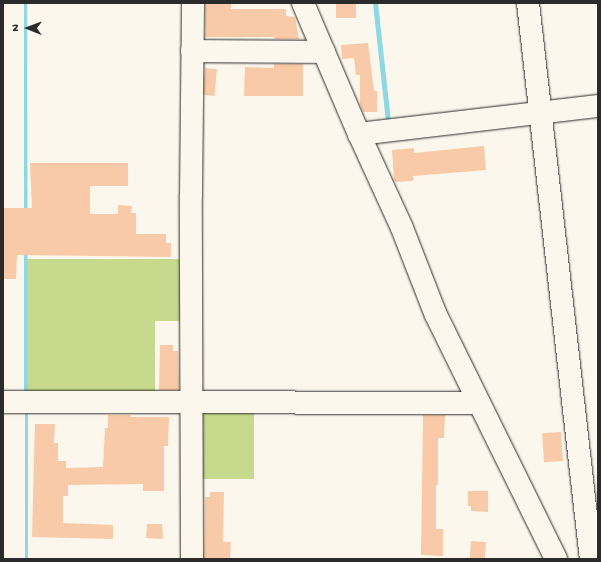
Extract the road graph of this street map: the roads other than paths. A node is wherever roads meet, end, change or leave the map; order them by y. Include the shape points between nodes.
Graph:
1 (193, 3) edge
2 (303, 3) edge
3 (528, 3) edge
4 (192, 51) junction
5 (324, 52) junction
6 (598, 106) edge
7 (541, 112) junction
8 (359, 134) junction
9 (3, 402) edge
10 (193, 402) junction
11 (479, 403) junction
12 (192, 559) edge
13 (556, 559) edge
14 (591, 559) edge

1 - 4 street
2 - 5 street
3 - 7 street
4 - 5 street
4 - 10 street
5 - 8 street
6 - 7 street
7 - 8 street
7 - 14 street
8 - 11 street via 402,228 436,316
9 - 10 street
10 - 11 street
10 - 12 street
11 - 13 street

